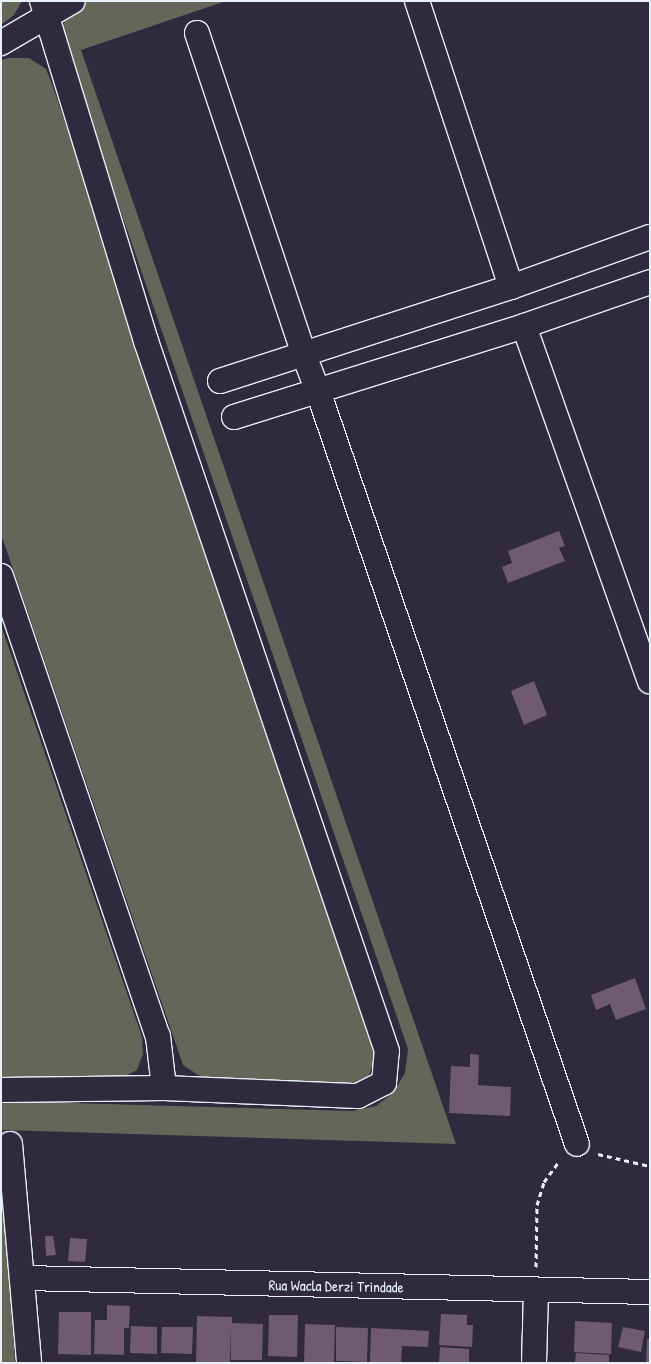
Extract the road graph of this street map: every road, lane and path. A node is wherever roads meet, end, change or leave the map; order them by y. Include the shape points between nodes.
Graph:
1 (73, 1) edge
2 (417, 1) edge
3 (44, 9) edge
4 (197, 33) dead end
5 (1, 43) edge
6 (650, 237) edge
7 (650, 282) edge
8 (511, 286) junction
9 (524, 326) junction
10 (304, 355) junction
11 (220, 381) dead end
12 (318, 391) junction
13 (234, 417) dead end
14 (1, 576) edge
15 (650, 680) edge
16 (164, 1088) junction
17 (1, 1090) edge
18 (10, 1144) dead end
19 (577, 1144) junction
20 (650, 1166) edge
21 (23, 1278) junction
22 (536, 1290) junction
23 (650, 1292) edge
24 (29, 1363) edge
25 (534, 1363) edge

1 - 3 street
2 - 8 street
3 - 5 street
3 - 16 street via 146,341 387,1051 384,1083 358,1096
4 - 10 street
6 - 8 street
7 - 9 street
8 - 10 street
9 - 12 street
9 - 15 street
10 - 11 street
10 - 12 street
12 - 13 street
12 - 19 street
14 - 16 street via 158,1036
16 - 17 street
18 - 21 street
19 - 20 path via 600,1155
19 - 22 path via 544,1182 537,1205
21 - 22 street, Rua Wacla Derzi Trindade
21 - 24 street
22 - 23 street, Rua Wacla Derzi Trindade
22 - 25 street

